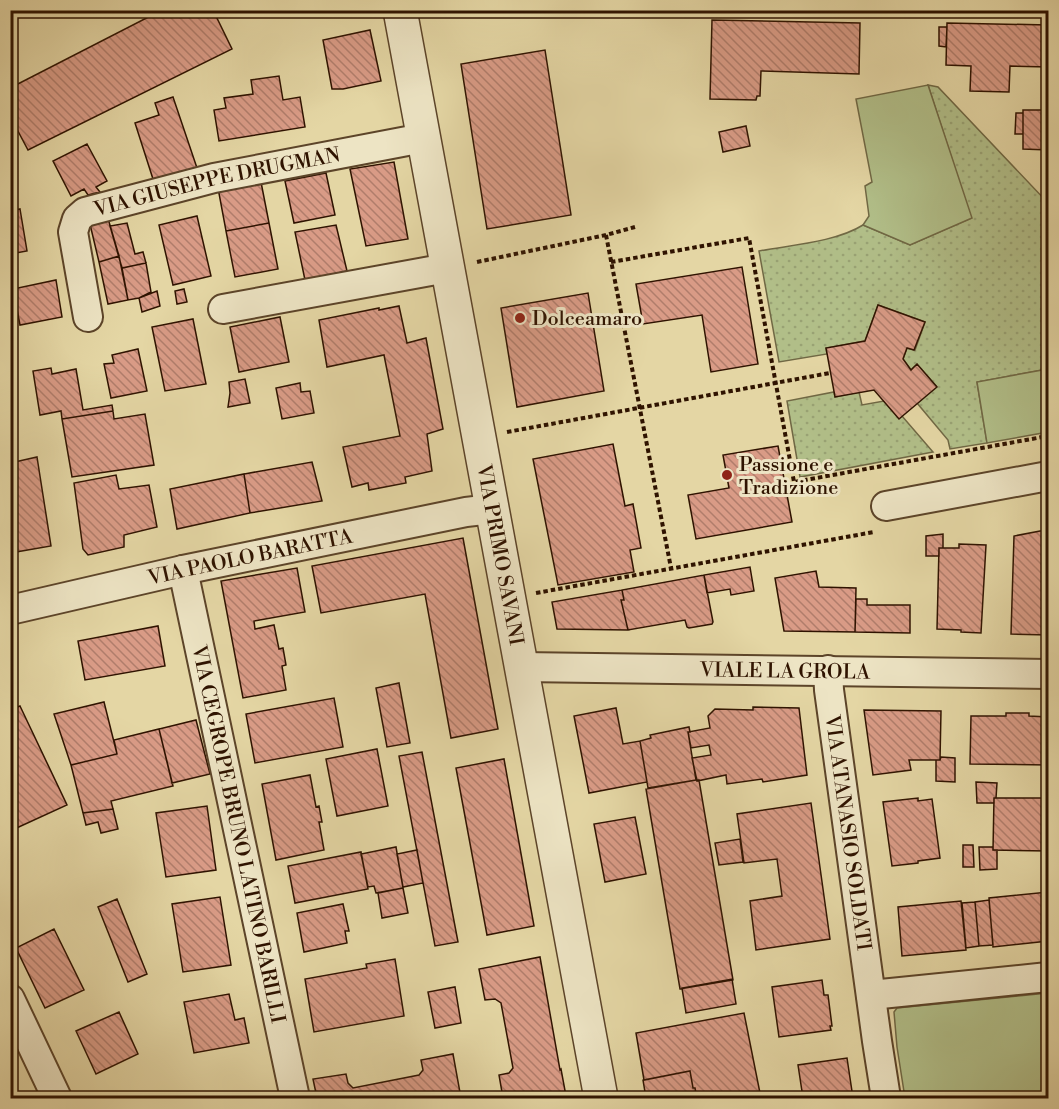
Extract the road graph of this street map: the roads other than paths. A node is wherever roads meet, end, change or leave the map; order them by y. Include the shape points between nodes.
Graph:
1 (400, 10) edge
2 (423, 138) junction
3 (447, 268) junction
4 (223, 309) dead end
5 (88, 317) dead end
6 (1048, 476) edge
7 (886, 506) road end
8 (492, 508) junction
9 (183, 570) junction
10 (10, 610) edge
11 (521, 667) junction
12 (828, 670) junction
13 (1048, 674) edge
14 (1048, 977) edge
15 (871, 995) junction
16 (10, 999) edge
17 (57, 1098) edge
18 (294, 1098) edge
19 (601, 1098) edge
20 (886, 1098) edge

1 - 2 street, VIA PRIMO SAVANI
2 - 3 street, VIA PRIMO SAVANI
2 - 5 street, VIA GIUSEPPE DRUGMAN via 214,178 86,212 77,219 73,232
3 - 4 street
3 - 8 street, VIA PRIMO SAVANI
6 - 7 street
8 - 9 street, VIA PAOLO BARATTA
8 - 11 street, VIA PRIMO SAVANI
9 - 10 street, VIA PAOLO BARATTA
9 - 18 street, VIA CEGROPE BRUNO LATINO BARILLI
11 - 12 street, VIALE LA GROLA
11 - 19 street, VIA PRIMO SAVANI
12 - 13 street, VIALE LA GROLA
12 - 15 street, VIA ATANASIO SOLDATI
14 - 15 street
15 - 20 street, VIA ATANASIO SOLDATI
16 - 17 street

